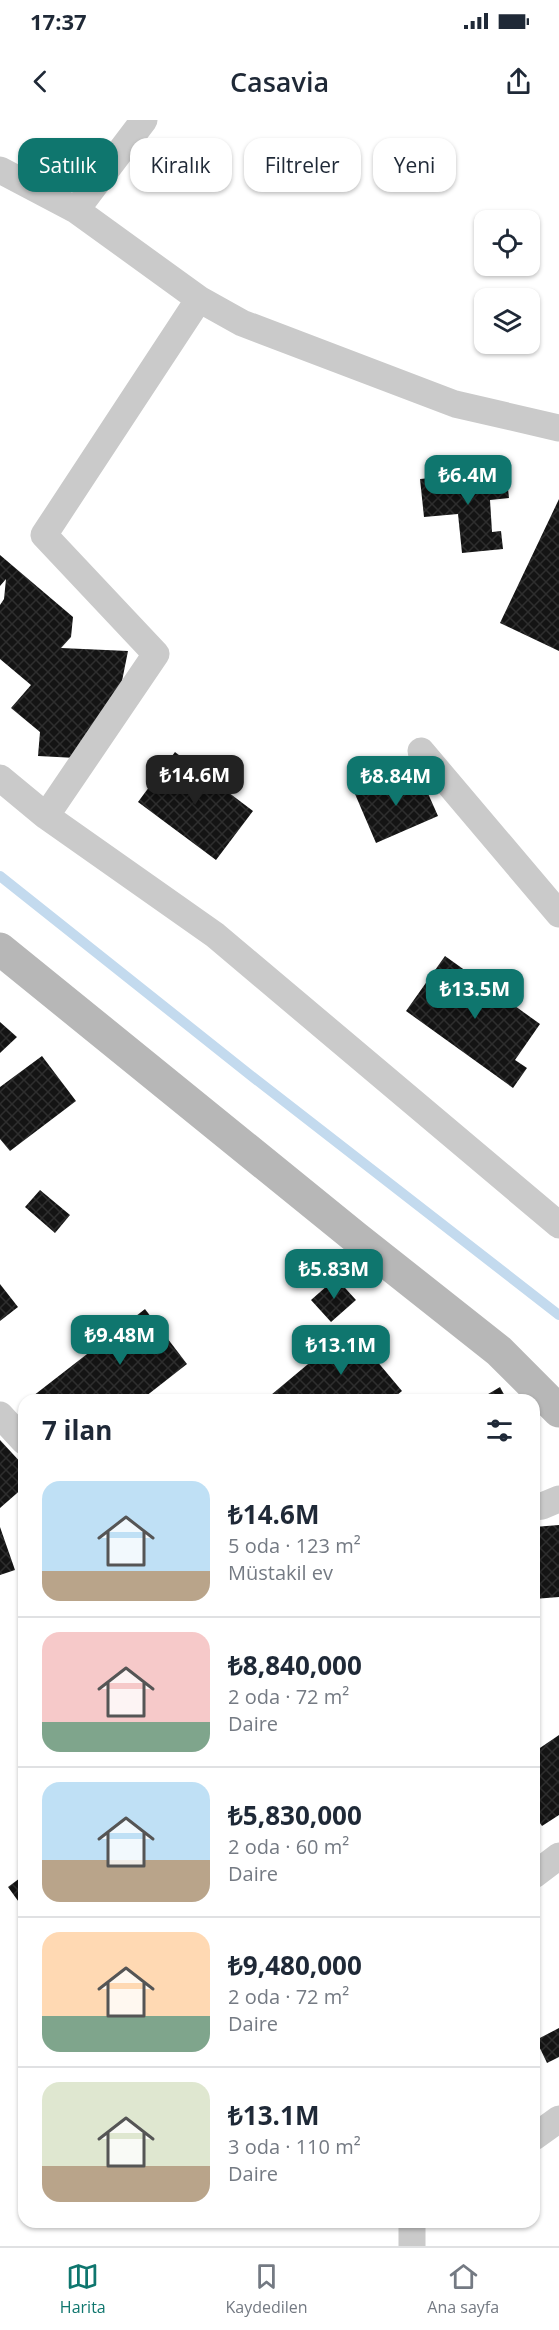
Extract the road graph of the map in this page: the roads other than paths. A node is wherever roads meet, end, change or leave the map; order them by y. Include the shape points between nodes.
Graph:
1 (144, 120) edge
2 (0, 170) edge
3 (76, 210) junction
4 (199, 299) junction
5 (559, 428) edge
6 (421, 751) dead end
7 (0, 778) edge
8 (46, 816) junction
9 (559, 914) edge
10 (0, 949) edge
11 (559, 1225) edge
12 (559, 1411) edge
13 (0, 1415) edge
14 (18, 1434) edge
15 (559, 1499) edge
16 (540, 1506) edge
17 (559, 1856) edge
18 (540, 1870) edge
19 (559, 2119) edge
20 (540, 2133) edge

1 - 3 street
2 - 3 street
3 - 4 street
4 - 5 street via 242,323 455,405
4 - 8 street via 44,535 156,654
6 - 9 street
7 - 8 street
8 - 11 street via 215,934
10 - 12 street via 500,1351
13 - 14 street
15 - 16 street
17 - 18 street
19 - 20 street

